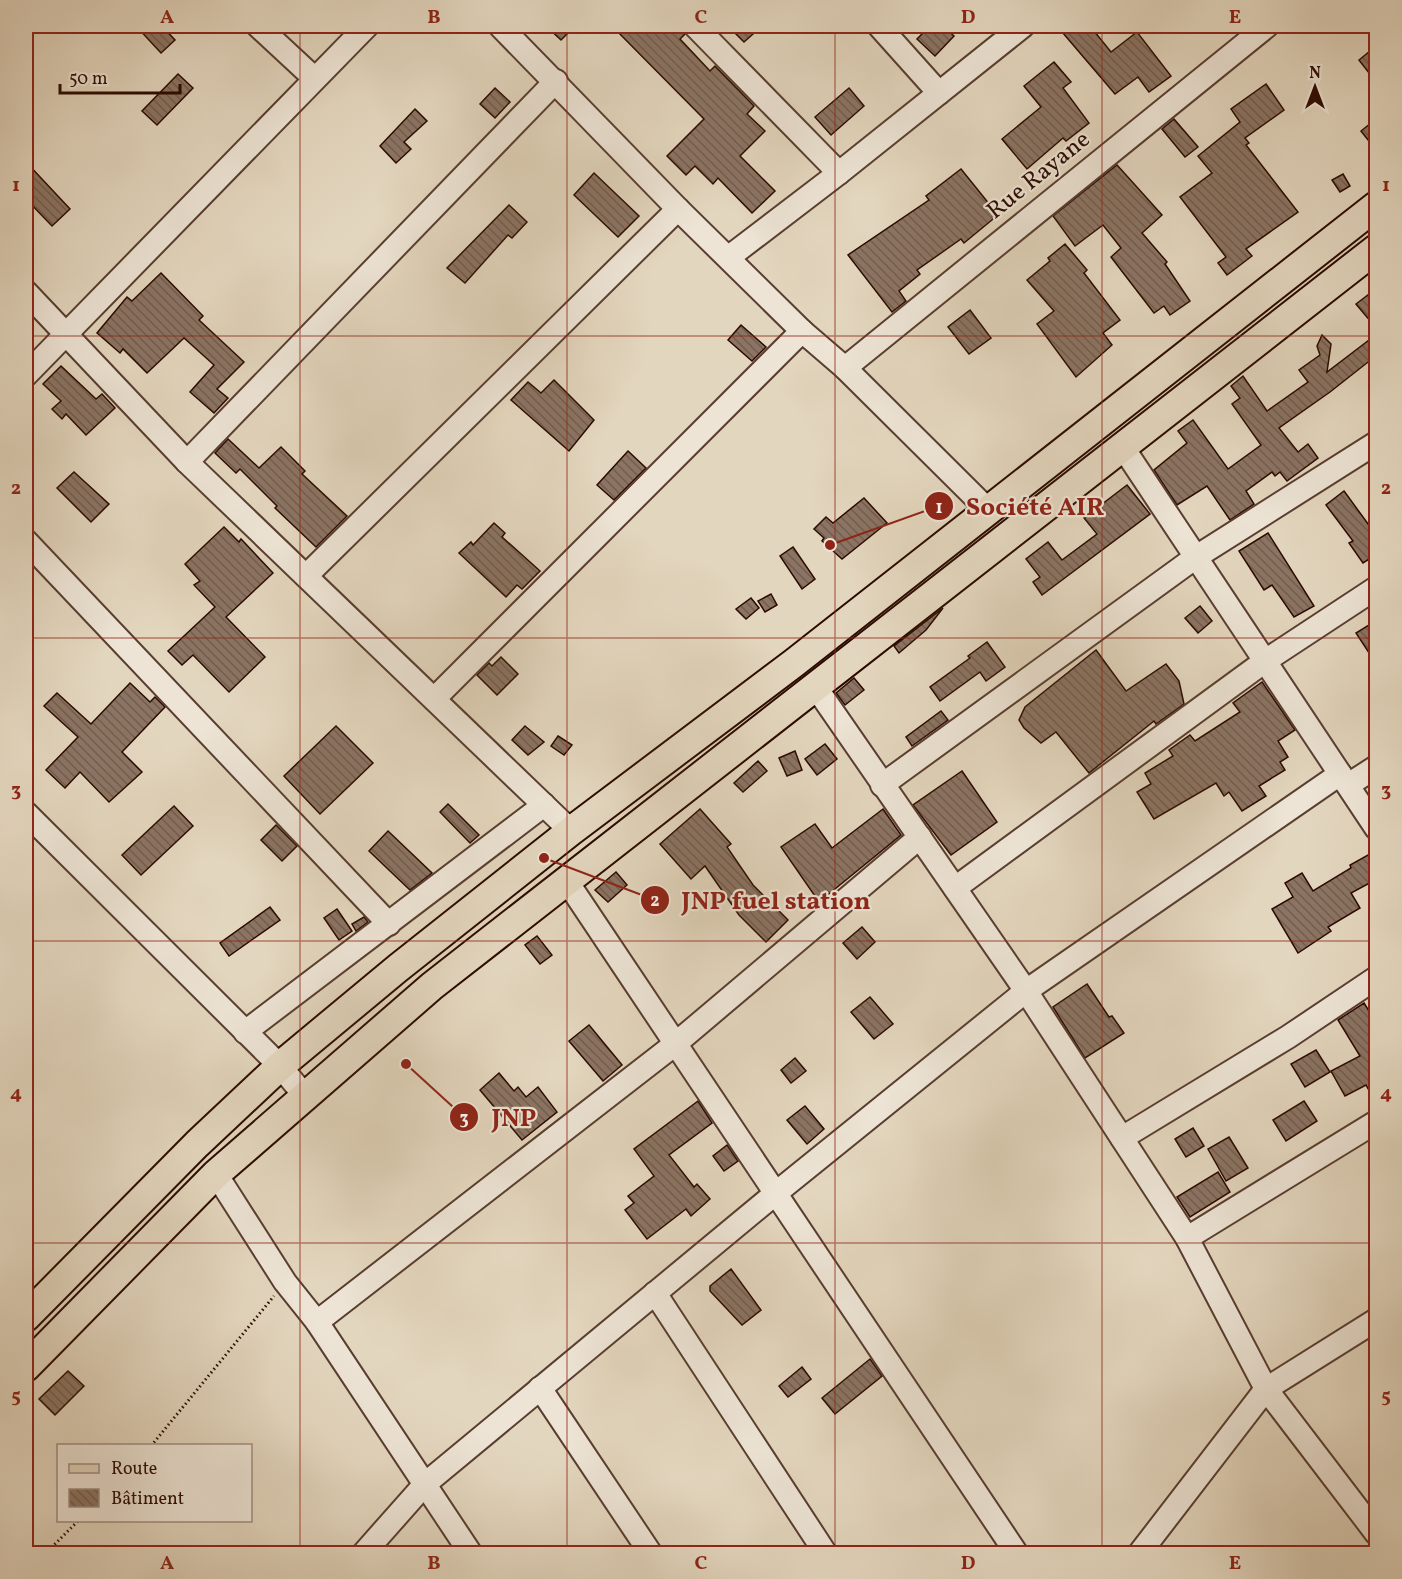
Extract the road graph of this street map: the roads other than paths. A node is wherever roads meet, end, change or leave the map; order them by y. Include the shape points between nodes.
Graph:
1 (258, 26) edge
2 (367, 26) edge
3 (500, 26) edge
4 (695, 26) edge
5 (879, 26) edge
6 (1023, 26) edge
7 (1267, 26) edge
8 (314, 78) junction
9 (556, 81) junction
10 (939, 93) junction
11 (839, 173) junction
12 (1377, 206) edge
13 (678, 209) junction
14 (1377, 249) edge
15 (729, 257) junction
16 (26, 292) edge
17 (802, 331) junction
18 (66, 335) junction
19 (845, 368) junction
20 (26, 375) edge
21 (1377, 443) edge
22 (1122, 446) junction
23 (187, 462) junction
24 (987, 509) junction
25 (26, 541) edge
26 (1196, 557) junction
27 (306, 576) junction
28 (1377, 588) edge
29 (1265, 661) junction
30 (815, 686) junction
31 (434, 699) junction
32 (1377, 767) edge
33 (1344, 779) junction
34 (882, 785) junction
35 (544, 805) junction
36 (26, 813) edge
37 (1377, 828) edge
38 (571, 831) junction
39 (920, 837) junction
40 (566, 880) junction
41 (955, 888) junction
42 (389, 924) junction
43 (1377, 978) edge
44 (1026, 991) junction
45 (245, 1032) junction
46 (674, 1045) junction
47 (280, 1066) junction
48 (305, 1096) junction
49 (1377, 1122) edge
50 (1122, 1138) junction
51 (216, 1174) junction
52 (776, 1193) junction
53 (1187, 1238) junction
54 (655, 1293) junction
55 (26, 1317) edge
56 (1377, 1320) edge
57 (317, 1322) junction
58 (26, 1367) edge
59 (540, 1388) junction
60 (1266, 1389) junction
61 (424, 1484) junction
62 (1377, 1533) edge
63 (363, 1554) edge
64 (471, 1554) edge
65 (651, 1554) edge
66 (826, 1554) edge
67 (1017, 1554) edge
68 (1139, 1554) edge

1 - 8 street
2 - 8 street
3 - 9 street
4 - 11 street
5 - 10 street
6 - 10 street
7 - 19 street, Rue Rayane
8 - 18 street
9 - 13 street
9 - 23 street
10 - 11 street
11 - 15 street
12 - 24 main road
13 - 15 street
13 - 27 street
14 - 22 main road
15 - 17 street
16 - 18 street
17 - 19 street
17 - 31 street
18 - 20 street
18 - 23 street
19 - 24 street
21 - 26 street
22 - 26 street
22 - 30 main road
23 - 27 street
24 - 38 main road via 794,663
25 - 42 street
26 - 29 street
26 - 34 street
27 - 31 street
28 - 29 street
29 - 33 street
29 - 41 street
30 - 34 street
30 - 40 main road
31 - 35 street
32 - 33 street
33 - 37 street
33 - 44 street
34 - 39 street
35 - 38 street
35 - 42 street
36 - 45 street
38 - 47 main road
39 - 41 street
39 - 46 street
40 - 46 street
40 - 48 main road via 432,986
41 - 44 street
42 - 45 street
43 - 50 street
44 - 50 street
44 - 52 street
45 - 47 street
46 - 52 street
46 - 57 street
47 - 48 street
47 - 55 main road
48 - 51 main road
49 - 53 street
50 - 53 street
51 - 57 street via 285,1282
51 - 58 main road
52 - 54 street
52 - 67 street
53 - 60 street
54 - 59 street
54 - 66 street
56 - 60 street
57 - 61 street
59 - 61 street
59 - 65 street
60 - 62 street
60 - 68 street
61 - 63 street
61 - 64 street

